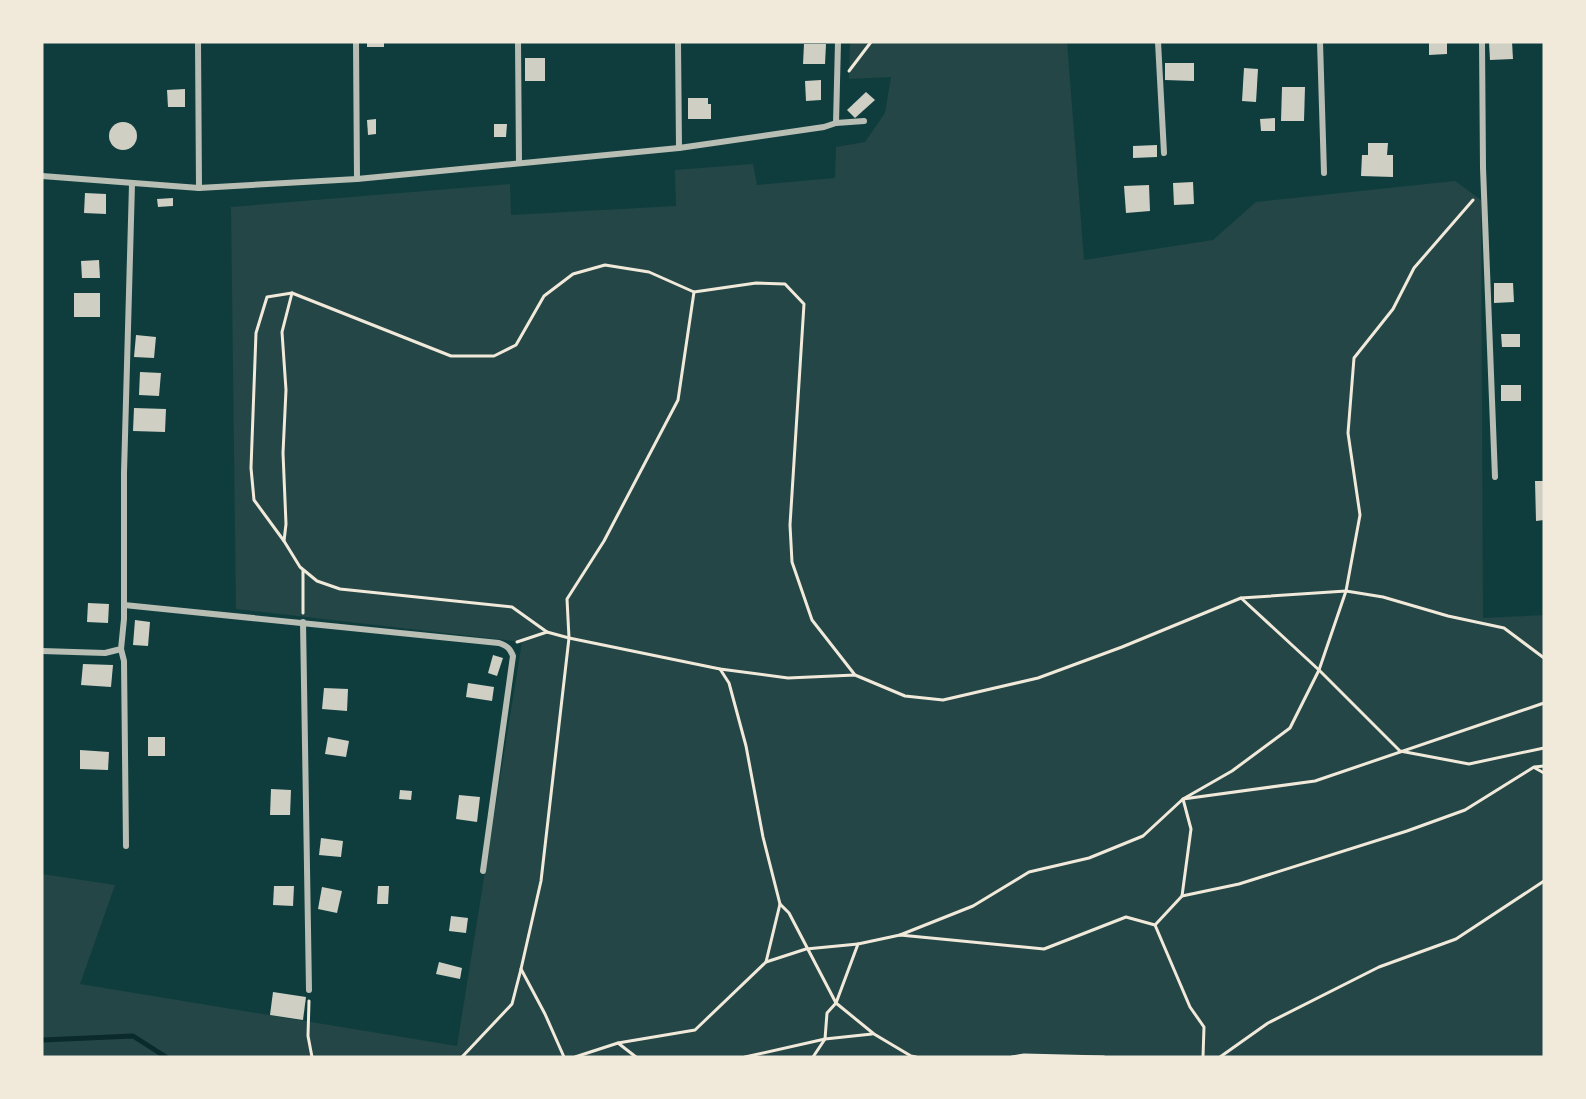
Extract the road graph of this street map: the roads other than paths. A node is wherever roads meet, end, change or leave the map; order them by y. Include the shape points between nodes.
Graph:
1 (198, 42) edge
2 (356, 42) edge
3 (518, 42) edge
4 (678, 42) edge
5 (838, 42) edge
6 (1158, 42) edge
7 (1320, 42) edge
8 (1482, 42) edge
9 (864, 121) dead end
10 (836, 123) junction
11 (679, 148) junction
12 (1164, 153) dead end
13 (519, 163) junction
14 (1324, 173) dead end
15 (42, 176) edge
16 (357, 178) junction
17 (132, 184) junction
18 (199, 188) junction
19 (1495, 477) dead end
20 (124, 605) junction
21 (303, 622) junction
22 (121, 649) junction
23 (42, 651) edge
24 (126, 846) dead end
25 (483, 871) dead end
26 (309, 990) road end

1 - 18 street
2 - 16 street
3 - 13 street
4 - 11 street
5 - 10 street
6 - 12 street
7 - 14 street
8 - 19 street
9 - 10 street
10 - 11 street
11 - 13 street
13 - 16 street
15 - 17 street
16 - 18 street
17 - 18 street
17 - 20 street
20 - 21 street
20 - 22 street
21 - 25 street via 506,646 511,650
21 - 26 street
22 - 23 street via 105,653
22 - 24 street

